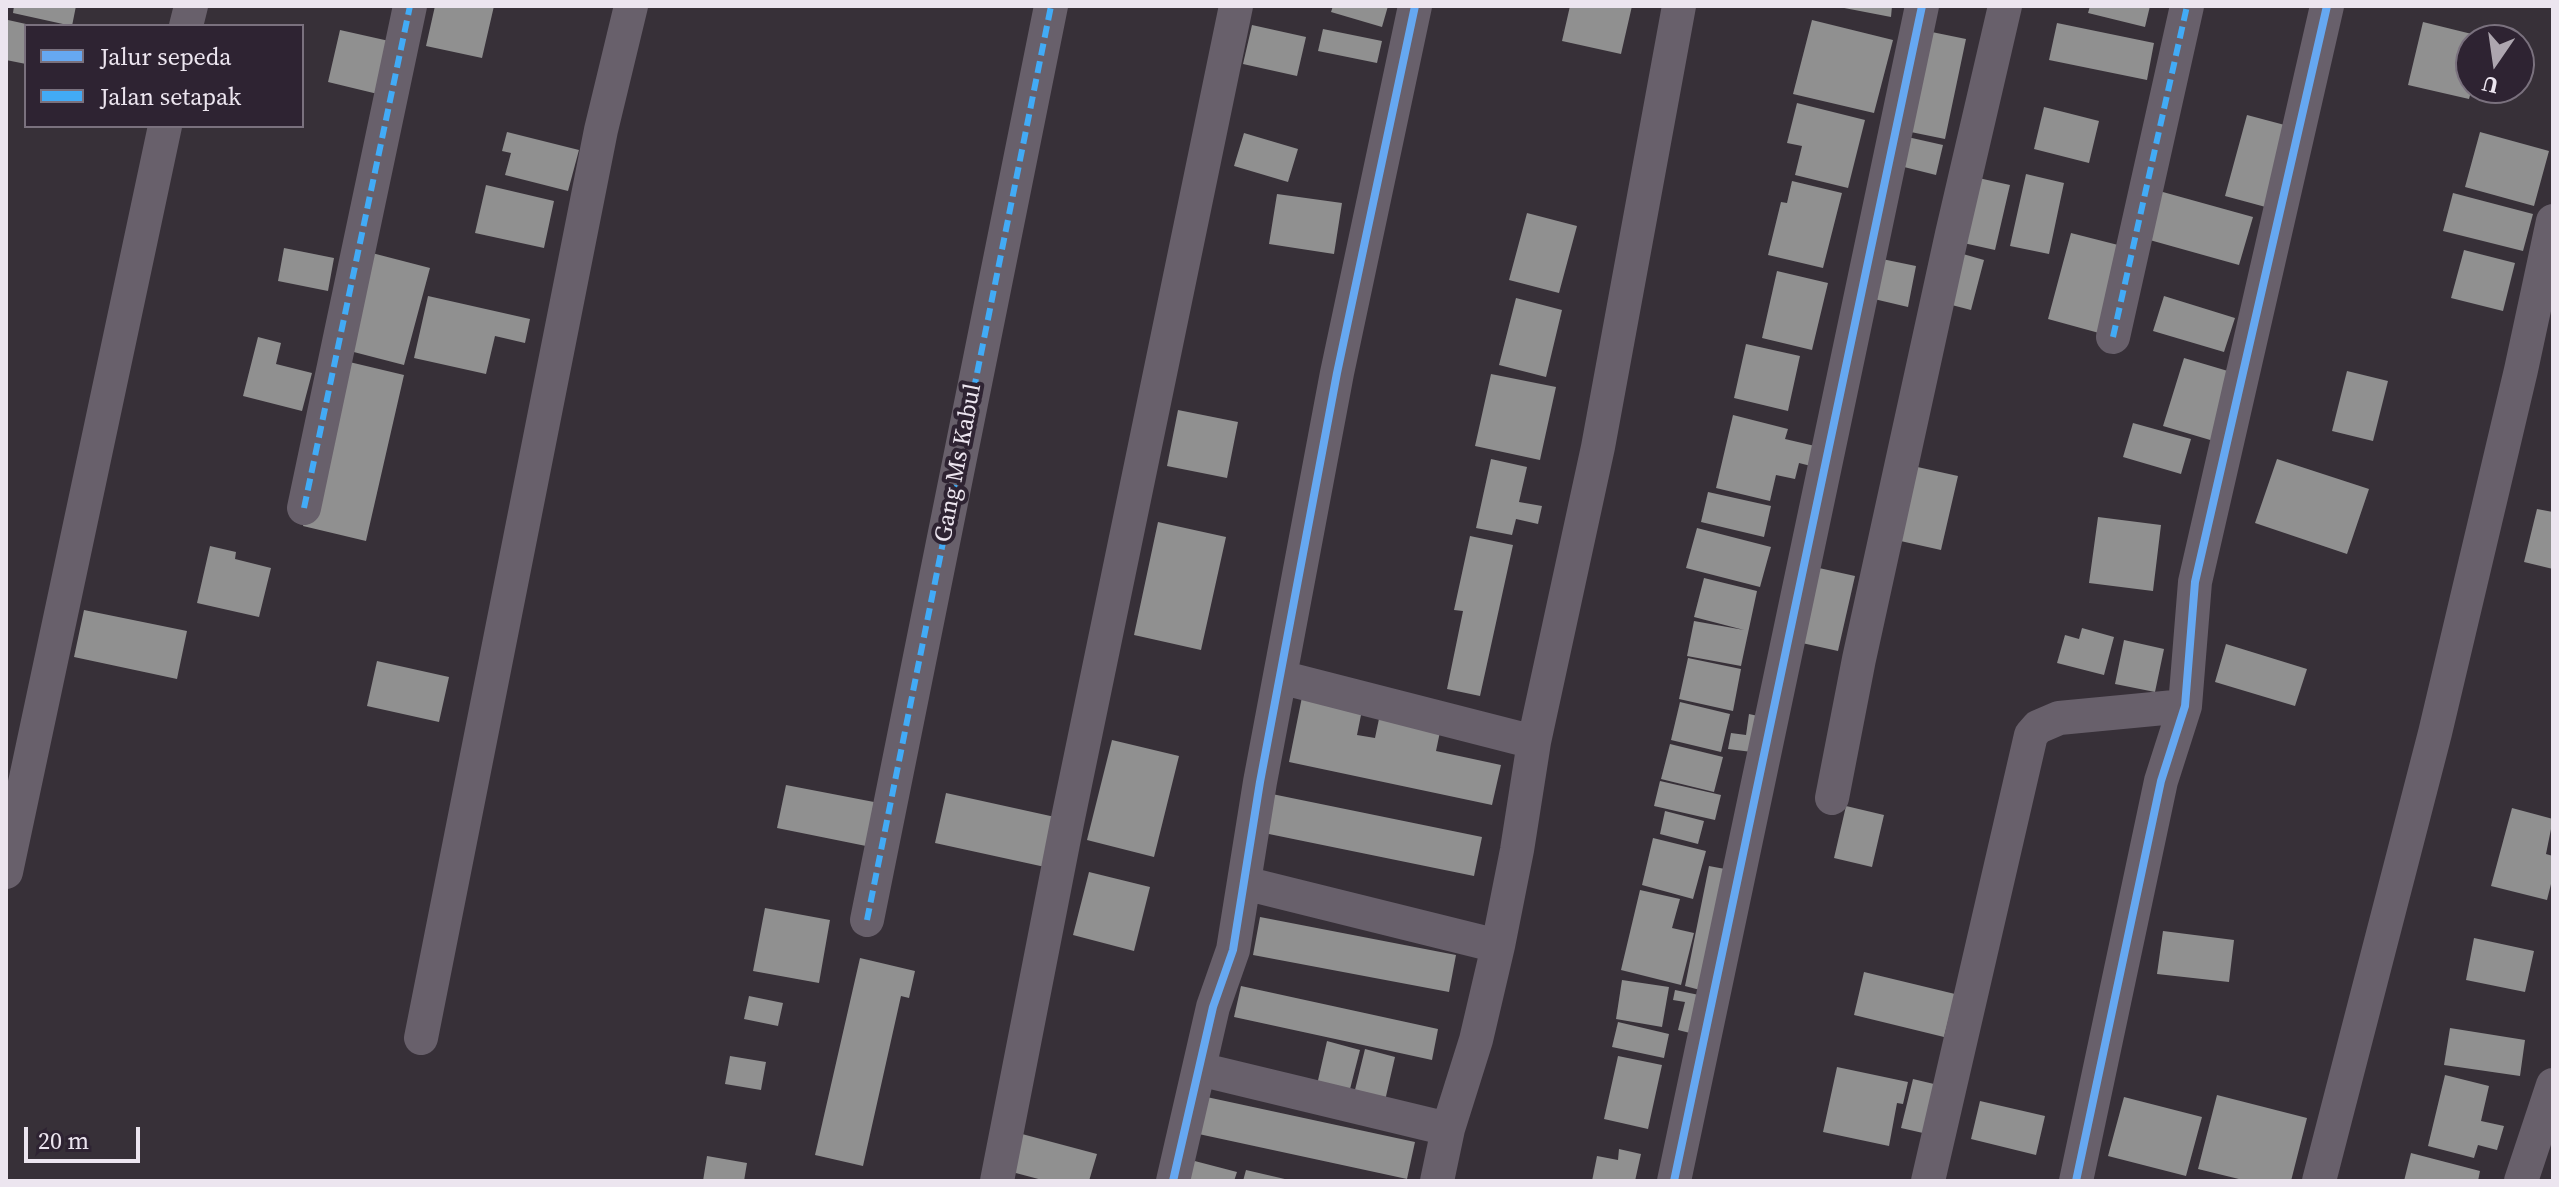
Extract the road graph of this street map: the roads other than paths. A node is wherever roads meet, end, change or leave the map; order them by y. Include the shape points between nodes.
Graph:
1 (410, 6) edge
2 (631, 6) edge
3 (1051, 6) edge
4 (1236, 6) edge
5 (1415, 6) edge
6 (1679, 6) edge
7 (1922, 6) edge
8 (2005, 6) edge
9 (2187, 6) edge
10 (2327, 6) edge
11 (165, 128) edge
12 (2553, 221) edge
13 (2113, 337) dead end
14 (304, 508) dead end
15 (1280, 677) junction
16 (2185, 706) junction
17 (1534, 742) junction
18 (1832, 798) dead end
19 (6, 872) edge
20 (1244, 883) junction
21 (867, 920) dead end
22 (1498, 946) junction
23 (421, 1038) dead end
24 (1199, 1069) junction
25 (2553, 1085) edge
26 (1448, 1129) junction
27 (997, 1181) edge
28 (1173, 1181) edge
29 (1437, 1181) edge
30 (1674, 1181) edge
31 (1928, 1181) edge
32 (2076, 1181) edge
33 (2319, 1181) edge
34 (2521, 1181) edge

1 - 14 street
2 - 23 street via 601,130
3 - 21 street, Gang Ms Kabul
4 - 27 street
5 - 15 street via 1337,373
6 - 17 street via 1598,447
7 - 30 street
8 - 18 street
9 - 13 street
10 - 16 street via 2195,582
11 - 19 street
12 - 33 street via 2435,733
15 - 17 street
15 - 20 street
16 - 31 street via 2059,718 2031,735
16 - 32 street via 2161,781
17 - 22 street
20 - 22 street
20 - 24 street via 1233,950
22 - 26 street
24 - 26 street
24 - 28 street
25 - 34 street
26 - 29 street

